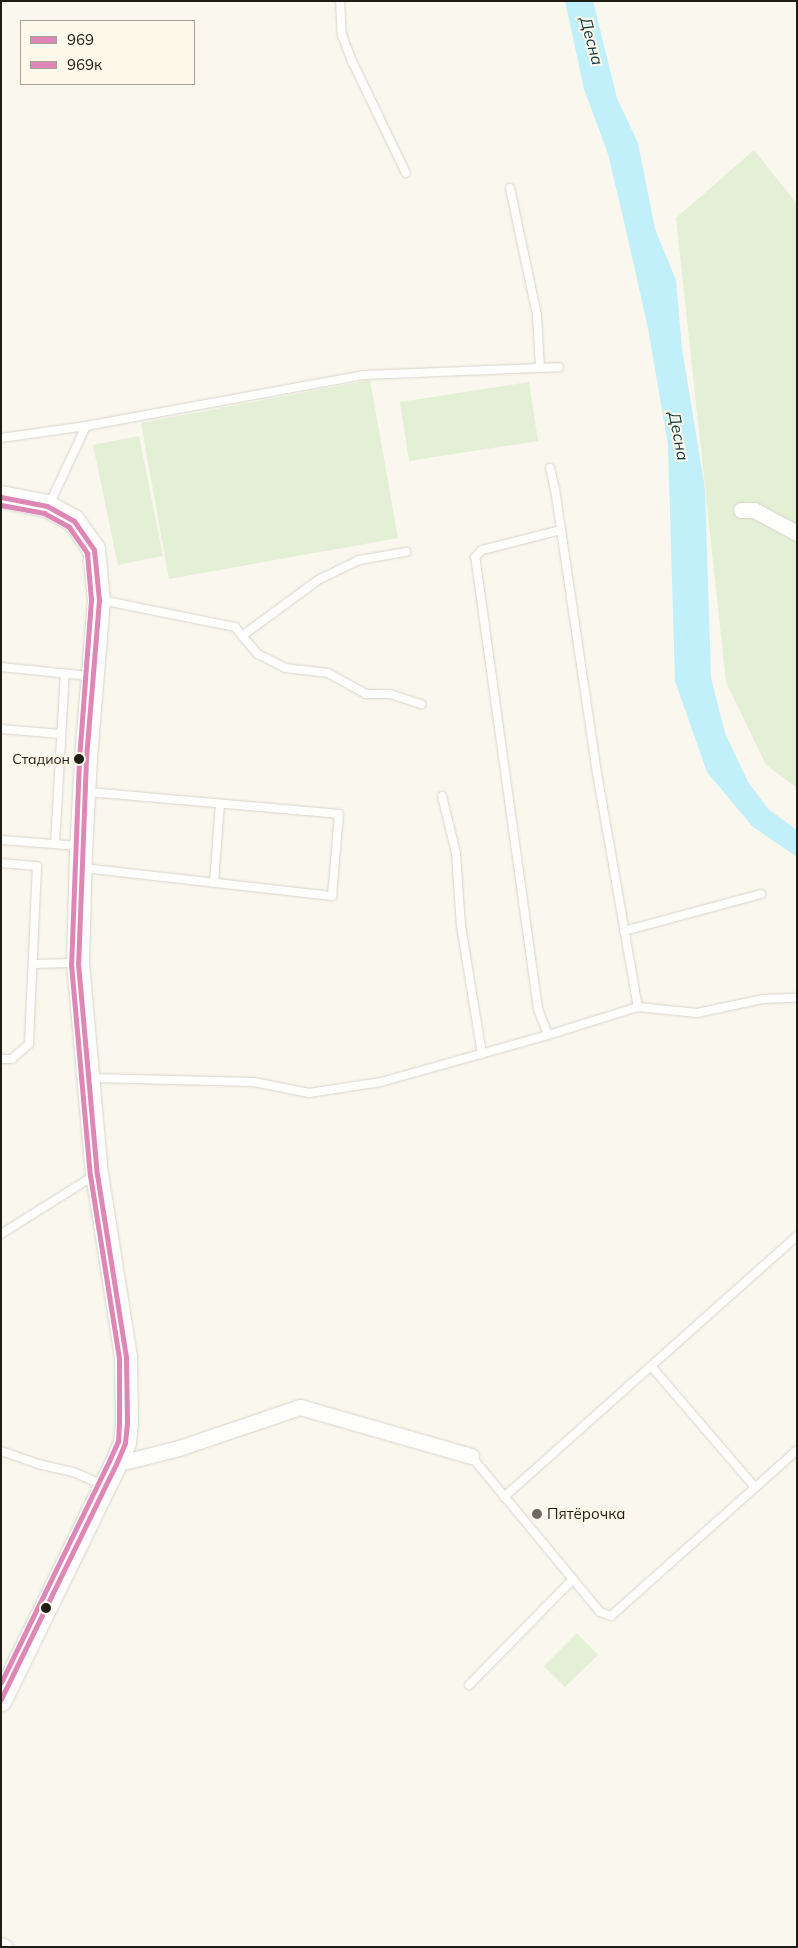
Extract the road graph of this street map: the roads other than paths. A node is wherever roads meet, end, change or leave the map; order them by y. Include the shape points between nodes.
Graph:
1 (340, 1) edge
2 (406, 173) dead end
3 (510, 188) dead end
4 (540, 368) junction
5 (559, 368) dead end
6 (86, 426) junction
7 (1, 438) edge
8 (550, 468) dead end
9 (1, 497) edge
10 (49, 507) junction
11 (741, 510) dead end
12 (561, 530) junction
13 (797, 533) edge
14 (406, 552) dead end
15 (99, 600) junction
16 (242, 636) junction
17 (1, 667) edge
18 (65, 673) junction
19 (92, 676) junction
20 (420, 704) dead end
21 (1, 729) edge
22 (62, 734) junction
23 (85, 792) junction
24 (442, 796) dead end
25 (220, 804) junction
26 (1, 840) edge
27 (56, 844) junction
28 (81, 857) junction
29 (1, 864) edge
30 (214, 883) junction
31 (760, 894) dead end
32 (624, 931) junction
33 (78, 963) junction
34 (33, 964) junction
35 (797, 998) edge
36 (638, 1007) junction
37 (548, 1035) junction
38 (482, 1054) junction
39 (1, 1059) edge
40 (89, 1078) junction
41 (97, 1174) junction
42 (1, 1234) edge
43 (797, 1236) edge
44 (651, 1366) junction
45 (797, 1450) edge
46 (1, 1451) edge
47 (472, 1456) joint
48 (116, 1464) junction
49 (106, 1486) junction
50 (754, 1486) junction
51 (504, 1497) junction
52 (573, 1579) junction
53 (469, 1685) dead end
54 (1, 1700) edge
55 (1, 1945) edge
56 (4, 1947) edge

1 - 2 lane via 342,35 353,64
3 - 4 lane via 537,315
4 - 5 lane
4 - 6 lane via 363,375
6 - 7 lane
6 - 10 lane
8 - 12 lane
9 - 10 street
10 - 15 street via 74,520 94,550
11 - 13 street via 754,510
12 - 32 lane
12 - 37 lane via 482,550 475,557 538,1008
14 - 16 lane via 359,560 318,580
15 - 16 lane via 235,627
15 - 19 street
16 - 20 lane via 258,654 285,668 328,674 366,694 390,694
17 - 18 lane
18 - 19 lane
18 - 22 lane
19 - 23 street
21 - 22 lane
22 - 27 lane
23 - 25 lane
23 - 28 street
24 - 38 lane via 456,853 461,926
25 - 30 lane
25 - 30 lane via 339,814 332,896
26 - 27 lane
27 - 28 lane
28 - 30 lane
28 - 33 street
29 - 34 lane via 37,866
31 - 32 lane
32 - 36 lane
33 - 34 lane
33 - 40 street
34 - 39 lane via 29,1044 12,1060
35 - 36 lane via 764,999 697,1013
36 - 37 lane
37 - 38 lane
38 - 40 lane via 380,1082 309,1093 254,1082
40 - 41 street
41 - 42 lane
41 - 48 street via 126,1358 125,1443
43 - 44 lane
44 - 50 lane
44 - 51 lane
45 - 50 lane
46 - 49 lane via 73,1472
47 - 48 street via 300,1407 179,1448
47 - 51 lane
48 - 49 street
49 - 54 street
50 - 52 lane via 616,1614 606,1616 600,1612
51 - 52 lane
52 - 53 lane
55 - 56 street

